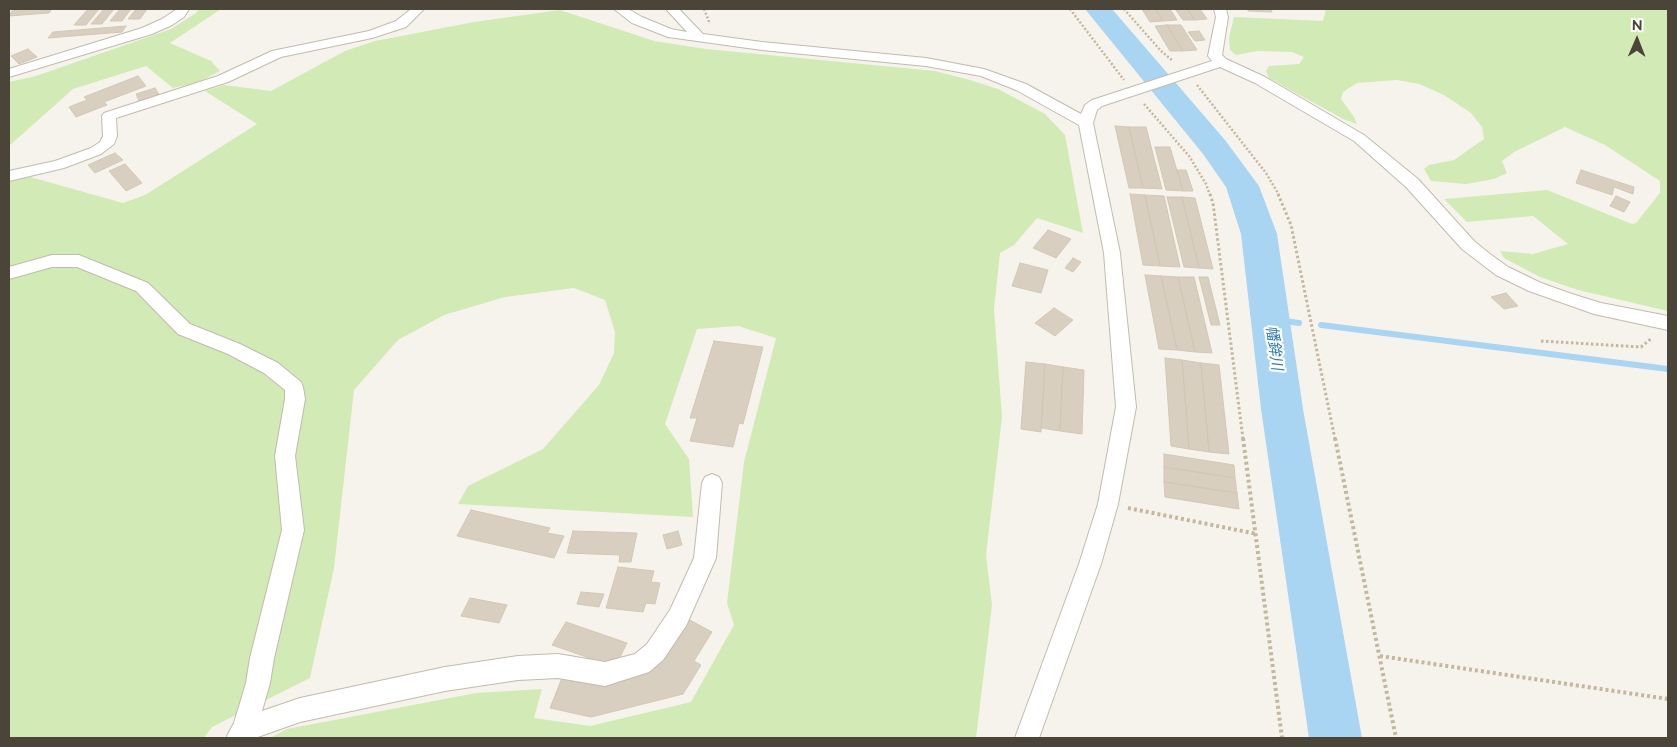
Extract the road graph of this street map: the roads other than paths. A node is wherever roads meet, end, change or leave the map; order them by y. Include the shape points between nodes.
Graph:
1 (183, 9) edge
2 (418, 9) edge
3 (620, 9) edge
4 (672, 9) edge
5 (1220, 9) edge
6 (700, 38) junction
7 (1221, 62) junction
8 (9, 72) edge
9 (1086, 123) junction
10 (9, 176) edge
11 (9, 273) edge
12 (1666, 322) edge
13 (712, 483) dead end
14 (240, 734) edge
15 (1027, 738) edge

1 - 8 street via 167,22 146,31
2 - 10 street via 401,24 372,34 276,54 223,79 109,116 110,136 107,144 96,151 59,165
3 - 6 street via 636,20 668,33
4 - 6 street
5 - 7 street via 1222,17 1215,56
6 - 9 street via 926,62 984,73 1001,77
7 - 9 street via 1097,103 1090,108
7 - 12 street via 1260,80 1358,138 1412,183 1468,245 1502,271 1535,288 1592,306
9 - 15 street via 1112,253 1126,407 1108,504 1090,564
11 - 14 street via 52,261 79,261 142,288 184,329 271,368 294,387 295,399 285,456 293,530 258,683
13 - 14 street via 705,558 678,618 655,652 641,664 605,674 558,666 518,668 445,680 300,710

